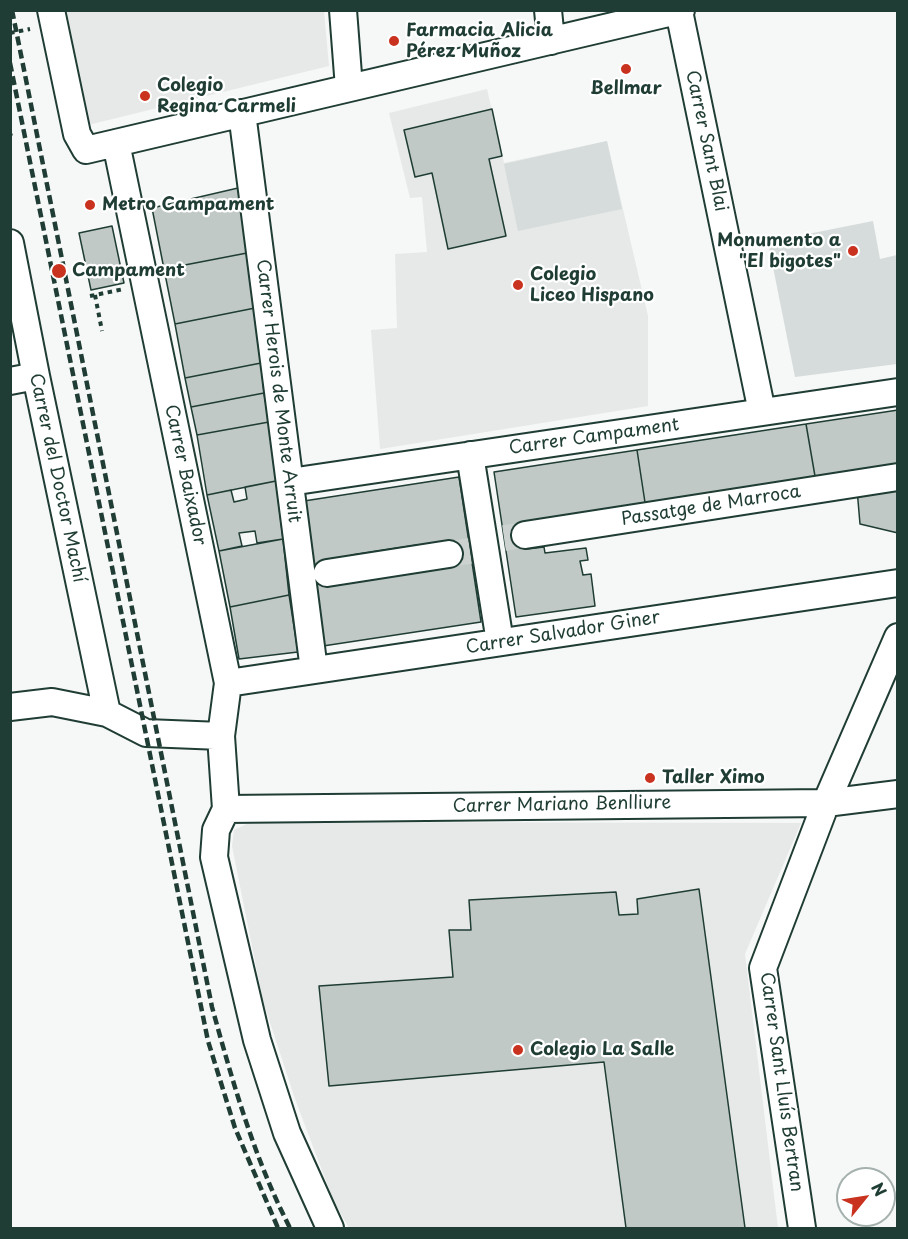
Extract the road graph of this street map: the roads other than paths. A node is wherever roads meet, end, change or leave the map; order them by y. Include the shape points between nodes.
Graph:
1 (343, 10) edge
2 (548, 10) edge
3 (680, 11) edge
4 (43, 19) edge
5 (551, 41) junction
6 (349, 88) junction
7 (242, 113) junction
8 (116, 142) junction
9 (10, 243) edge
10 (36, 376) junction
11 (10, 381) edge
12 (897, 392) edge
13 (762, 412) junction
14 (470, 455) junction
15 (897, 477) edge
16 (290, 482) junction
17 (487, 545) junction
18 (314, 575) junction
19 (897, 583) edge
20 (897, 637) edge
21 (500, 642) junction
22 (314, 670) junction
23 (228, 683) junction
24 (10, 707) edge
25 (107, 713) junction
26 (221, 736) junction
27 (897, 794) edge
28 (826, 803) junction
29 (226, 809) junction
30 (330, 1228) edge
31 (802, 1228) edge

1 - 6 street
2 - 5 street
3 - 5 street
3 - 13 street, Carrer Sant Blai
4 - 8 street via 77,134 86,150
5 - 6 street
6 - 7 street
7 - 8 street
7 - 16 street, Carrer Herois de Monte Arruit
8 - 23 street, Carrer Baixador
9 - 10 street, Carrer del Doctor Machí
10 - 11 street
10 - 25 street, Carrer del Doctor Machí
12 - 13 street, Carrer Campament
13 - 14 street, Carrer Campament
14 - 16 street, Carrer Campament
14 - 17 street
15 - 17 street, Passatge de Marroca
16 - 18 street, Carrer Herois de Monte Arruit
17 - 18 street, Passatge de Marroca
17 - 21 street
18 - 22 street, Carrer Herois de Monte Arruit
19 - 21 street, Carrer Salvador Giner
20 - 28 street, Carrer Sant Lluís Bertran
21 - 22 street, Carrer Salvador Giner
22 - 23 street, Carrer Salvador Giner
23 - 26 street, Carrer Baixador
24 - 25 street via 52,702
25 - 26 street via 146,733
26 - 29 street, Carrer Baixador
27 - 28 street, Carrer Mariano Benlliure
28 - 29 street, Carrer Mariano Benlliure
28 - 31 street, Carrer Sant Lluís Bertran via 764,968
29 - 30 street via 216,830 214,857 257,1040 287,1133

